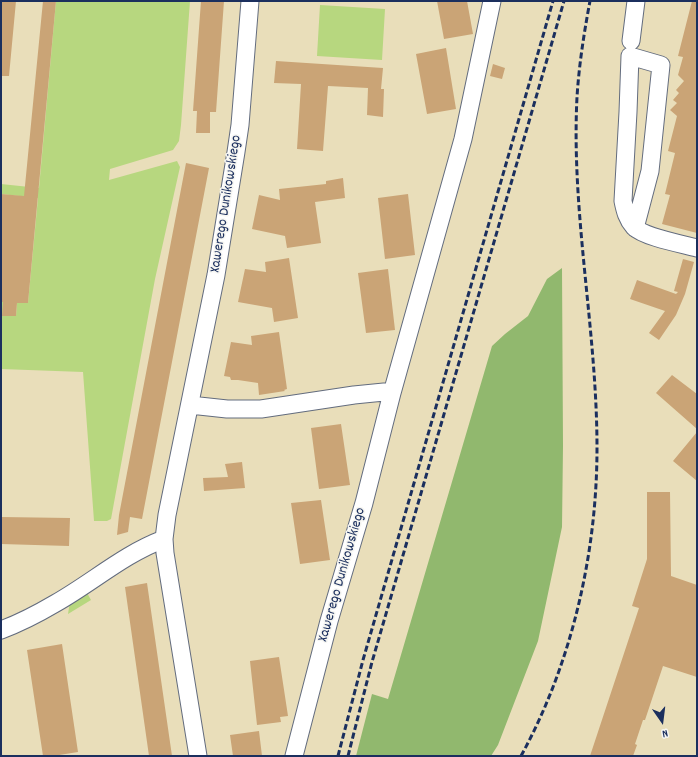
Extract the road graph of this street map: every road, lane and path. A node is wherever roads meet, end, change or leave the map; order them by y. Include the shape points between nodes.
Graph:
1 (250, 1) edge
2 (492, 1) edge
3 (636, 1) edge
4 (631, 41) dead end
5 (635, 228) junction
6 (697, 248) edge
7 (392, 394) junction
8 (190, 405) junction
9 (164, 539) junction
10 (1, 630) edge
11 (198, 756) edge
12 (294, 756) edge

1 - 8 street, Xawerego Dunikowskiego via 236,152 216,275
2 - 7 street, Xawerego Dunikowskiego via 463,139
3 - 4 street
5 - 5 street via 626,215 623,201 630,56 661,65 650,171
5 - 6 street via 646,234
7 - 8 street via 384,392 354,395 261,409
7 - 12 street, Xawerego Dunikowskiego
8 - 9 street, Xawerego Dunikowskiego
9 - 10 street via 124,559 56,603
9 - 11 street, Xawerego Dunikowskiego

